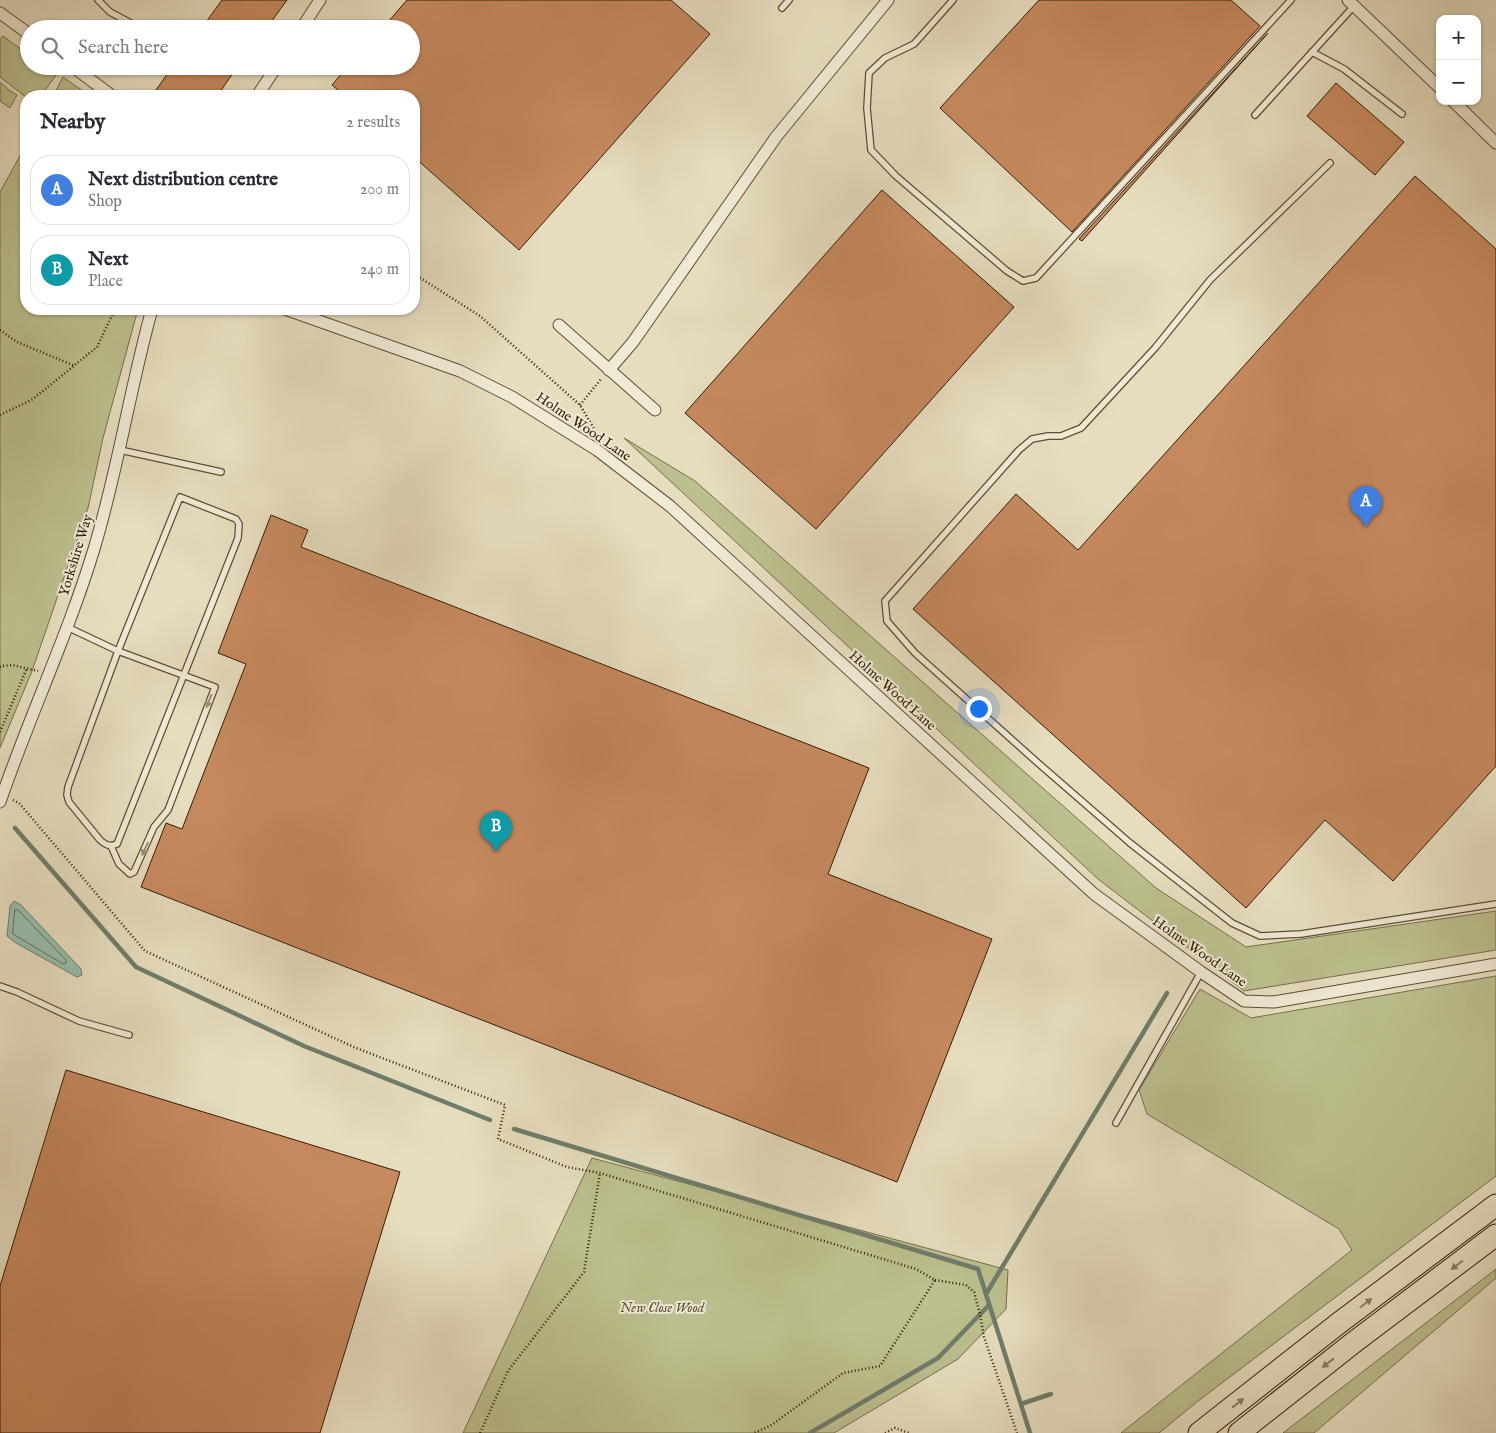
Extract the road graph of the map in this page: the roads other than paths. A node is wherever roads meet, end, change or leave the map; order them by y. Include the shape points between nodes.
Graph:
1 (98, 0) edge
2 (320, 0) edge
3 (789, 0) edge
4 (888, 0) edge
5 (953, 0) edge
6 (1291, 0) edge
7 (1351, 3) edge
8 (782, 8) dead end
9 (0, 13) edge
10 (125, 20) edge
11 (307, 20) edge
12 (20, 27) edge
13 (1312, 52) junction
14 (84, 75) edge
15 (270, 75) edge
16 (1436, 84) edge
17 (104, 90) edge
18 (261, 90) edge
19 (1457, 105) edge
20 (1402, 114) dead end
21 (1255, 115) dead end
22 (1496, 143) edge
23 (1330, 163) dead end
24 (150, 315) edge
25 (302, 315) edge
26 (559, 325) dead end
27 (609, 370) junction
28 (655, 410) dead end
29 (120, 450) junction
30 (221, 472) dead end
31 (67, 627) junction
32 (118, 651) junction
33 (184, 675) junction
34 (1, 799) edge
35 (111, 846) junction
36 (1496, 904) edge
37 (1496, 964) edge
38 (1200, 972) junction
39 (0, 986) edge
40 (129, 1035) dead end
41 (1116, 1123) dead end
42 (1496, 1205) edge
43 (1496, 1235) edge
44 (1199, 1433) edge
45 (1239, 1433) edge

1 - 10 lane via 110,12
2 - 11 street
3 - 8 lane
4 - 27 street via 776,137 633,342
5 - 6 lane via 914,44 886,58 869,73 867,108 871,150 910,188 1023,281 1036,278
7 - 13 lane
7 - 16 street
9 - 12 street
13 - 20 lane via 1350,74
13 - 21 lane
14 - 17 street
15 - 18 street
19 - 22 street
23 - 36 lane via 1210,280 1155,348 1081,428 1061,436 1032,440 1019,450 885,601 887,621 915,653 1038,764 1130,843 1232,923 1260,936 1301,934
24 - 29 street, Yorkshire Way
25 - 38 street, Holme Wood Lane via 460,371 512,397 597,450 670,506 1094,894
26 - 27 street
27 - 28 street
29 - 30 lane
29 - 31 street, Yorkshire Way via 94,549
31 - 32 lane
31 - 34 street, Yorkshire Way
32 - 33 lane
32 - 33 lane via 180,496 236,519 240,530
32 - 35 lane via 67,795 69,802 100,840
33 - 35 lane via 117,844
33 -> 35 lane via 215,687 168,810 154,827 133,874 119,864
37 - 38 street, Holme Wood Lane via 1274,1002 1244,1001
38 - 41 lane
39 - 40 lane via 79,1021
44 -> 42 highway
43 -> 45 highway

